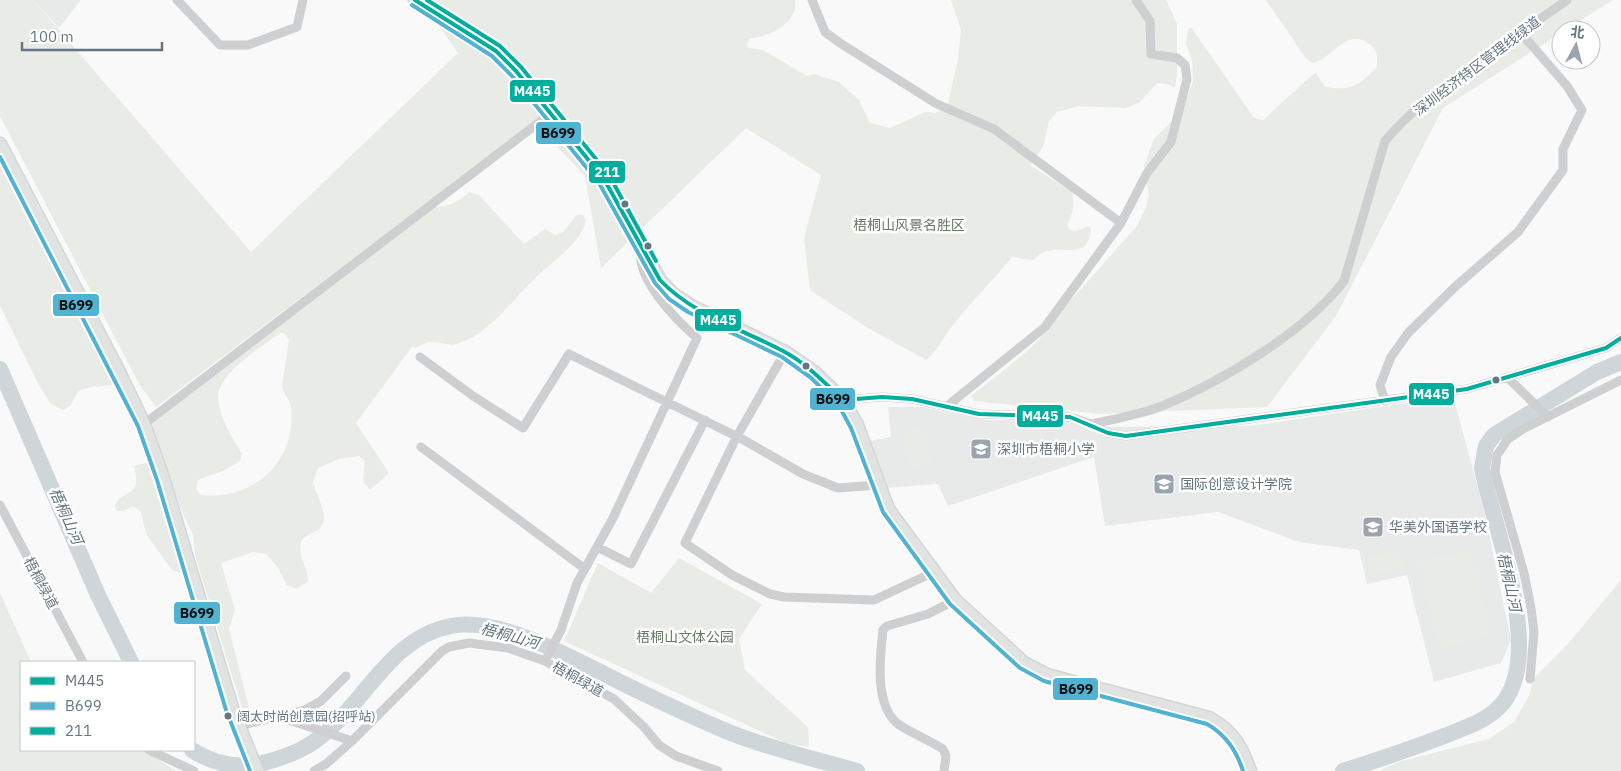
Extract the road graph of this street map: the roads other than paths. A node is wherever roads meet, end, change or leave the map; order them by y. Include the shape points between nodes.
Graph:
1 (177, 0) edge
2 (302, 0) edge
3 (415, 0) edge
4 (812, 0) edge
5 (1136, 0) edge
6 (1567, 0) edge
7 (1521, 33) junction
8 (550, 114) junction
9 (0, 144) edge
10 (1121, 224) junction
11 (641, 248) junction
12 (1621, 338) edge
13 (785, 352) junction
14 (420, 357) dead end
15 (1508, 378) junction
16 (1621, 380) edge
17 (843, 400) junction
18 (1385, 401) junction
19 (668, 402) junction
20 (946, 407) junction
21 (1548, 417) junction
22 (705, 420) junction
23 (144, 424) junction
24 (1091, 424) junction
25 (737, 436) junction
26 (421, 447) dead end
27 (877, 484) junction
28 (0, 505) edge
29 (597, 547) junction
30 (585, 569) junction
31 (934, 572) junction
32 (955, 600) junction
33 (547, 658) junction
34 (82, 661) edge
35 (346, 676) dead end
36 (1530, 679) dead end
37 (280, 717) junction
38 (240, 732) junction
39 (352, 740) junction
40 (151, 751) edge
41 (194, 771) edge
42 (257, 771) edge
43 (314, 771) edge
44 (718, 771) edge
45 (944, 771) edge
46 (1250, 771) edge

1 - 2 street via 220,45 248,45 297,27
3 - 8 main road via 496,51
4 - 10 street via 825,32 840,43 935,103 994,129
5 - 10 street via 1150,21 1151,54 1177,58 1185,65 1187,79 1171,142 1147,173
6 - 7 street, 深圳经济特区管理线绿道
7 - 18 street via 1567,86 1582,110 1563,149 1563,170 1518,232 1456,286 1408,334 1391,357 1380,385
7 - 24 street, 深圳经济特区管理线绿道 via 1432,96 1385,141 1344,281 1329,300 1265,349 1212,382 1161,406
8 - 11 main road via 604,179
8 - 23 street
9 - 23 main road
10 - 20 street via 1045,327
11 - 13 main road via 660,280 679,298
11 - 19 street via 639,258 648,280 674,318 697,338
12 - 15 street via 1606,348
13 - 17 main road via 814,372
13 - 25 street
14 - 19 street via 523,428 569,354
15 - 18 street via 1467,389
15 - 21 street
16 - 21 street
17 - 20 street via 912,399
17 - 27 main road via 857,425
18 - 24 street via 1126,436 1108,433
19 - 22 street
19 - 29 street
20 - 24 street via 1001,416 1070,417
21 - 36 street via 1508,439 1501,446 1495,463 1531,608 1534,632
22 - 25 street
22 - 29 street via 631,564
23 - 38 main road
25 - 27 street via 803,474 838,488
25 - 31 street via 685,543 732,575 770,594 784,597 874,600
26 - 30 street
27 - 31 main road via 888,509
28 - 34 street, 梧桐绿道
29 - 30 street
30 - 33 street
31 - 32 main road
32 - 45 street via 928,614 882,630 879,665 880,684 888,711 898,724 943,749 946,756
32 - 46 main road via 1024,663 1047,675 1185,710 1224,726 1242,749
33 - 39 street, 梧桐绿道 via 470,643 449,647
33 - 44 street, 梧桐绿道 via 614,699 658,744 676,756
35 - 37 street via 321,701 305,710
37 - 38 street
37 - 39 street
38 - 42 main road
39 - 43 street, 梧桐绿道
40 - 41 street

